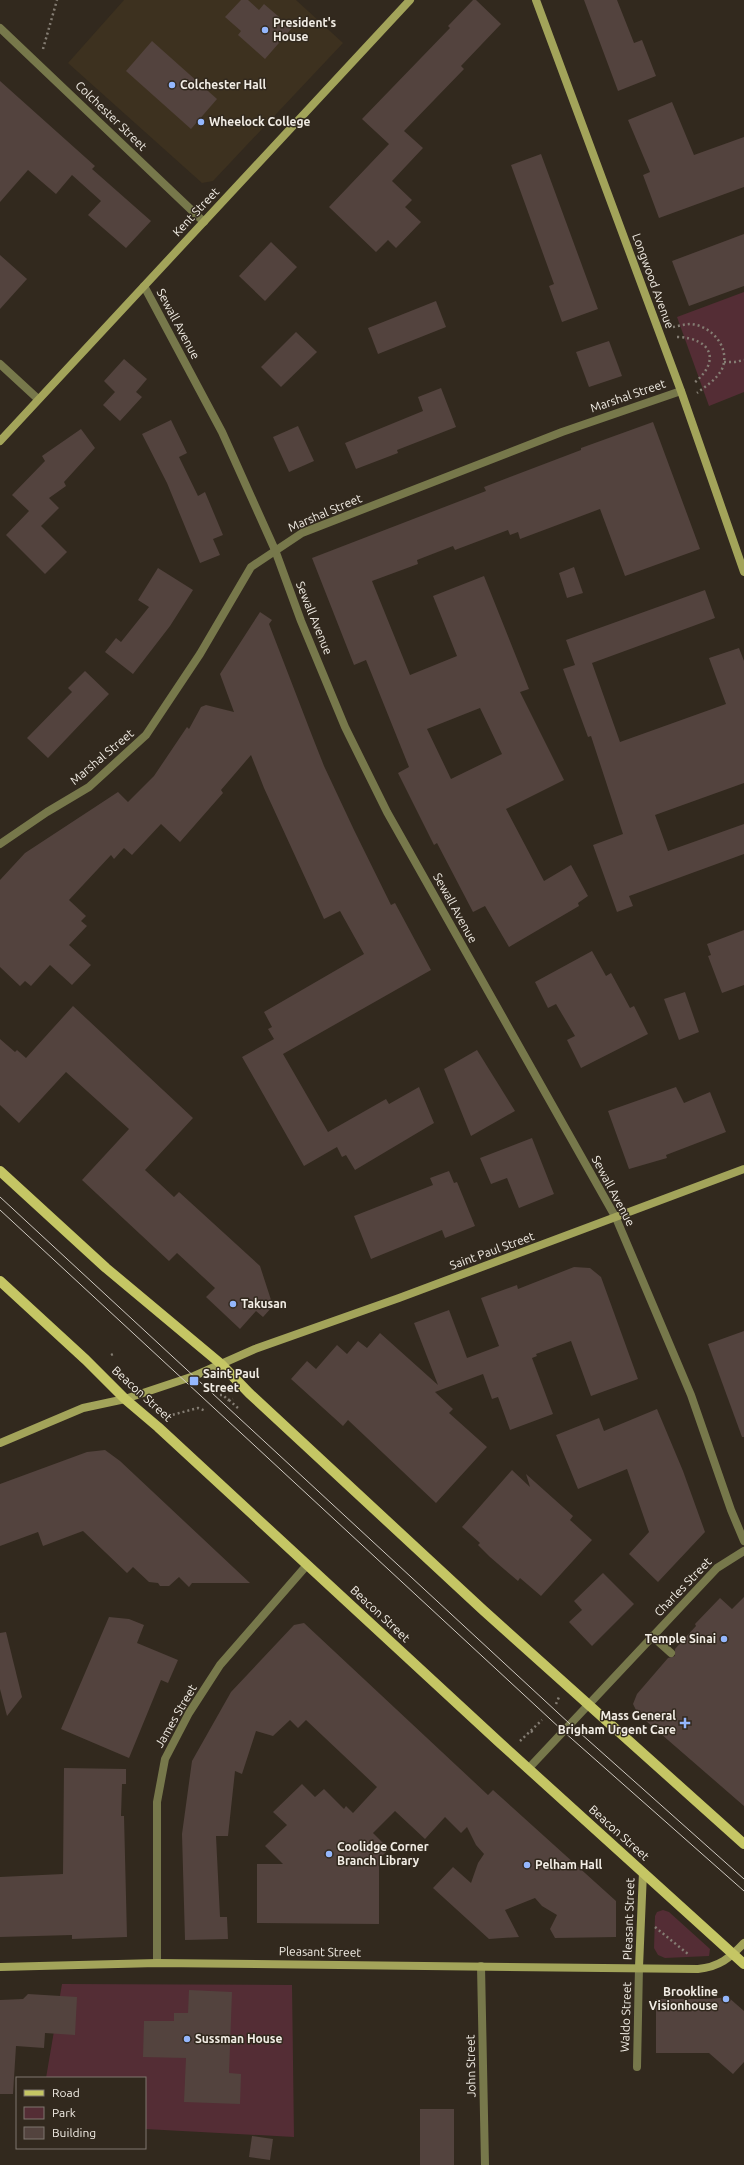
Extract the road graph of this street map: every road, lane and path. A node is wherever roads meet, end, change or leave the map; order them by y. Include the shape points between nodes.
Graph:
1 (57, 0) edge
2 (410, 0) edge
3 (536, 0) edge
4 (0, 28) edge
5 (36, 62) junction
6 (204, 222) junction
7 (144, 286) junction
8 (681, 325) dead end
9 (677, 337) dead end
10 (744, 360) edge
11 (724, 362) junction
12 (0, 364) edge
13 (694, 383) dead end
14 (681, 391) junction
15 (697, 392) dead end
16 (38, 399) junction
17 (0, 441) edge
18 (275, 550) junction
19 (744, 572) edge
20 (0, 844) edge
21 (744, 1169) edge
22 (0, 1172) edge
23 (616, 1218) junction
24 (0, 1281) edge
25 (111, 1354) dead end
26 (115, 1354) dead end
27 (221, 1364) junction
28 (220, 1395) dead end
29 (125, 1399) junction
30 (228, 1400) junction
31 (233, 1400) dead end
32 (239, 1410) dead end
33 (206, 1411) dead end
34 (167, 1421) dead end
35 (0, 1443) edge
36 (744, 1541) edge
37 (744, 1551) edge
38 (307, 1565) junction
39 (652, 1636) junction
40 (671, 1653) dead end
41 (588, 1704) junction
42 (542, 1720) dead end
43 (531, 1731) junction
44 (535, 1734) dead end
45 (516, 1737) dead end
46 (528, 1769) junction
47 (744, 1844) edge
48 (643, 1872) junction
49 (651, 1924) dead end
50 (744, 1943) edge
51 (734, 1955) junction
52 (693, 1958) dead end
53 (157, 1963) junction
54 (744, 1964) edge
55 (481, 1966) junction
56 (0, 1967) edge
57 (639, 1967) junction
58 (637, 2067) dead end
59 (485, 2165) edge

1 - 5 path via 44,47
2 - 6 street, Kent Street
3 - 14 street, Longwood Avenue
4 - 5 street, Colchester Street
5 - 6 street, Colchester Street
6 - 7 street, Kent Street
7 - 16 street, Kent Street
7 - 18 street, Sewall Avenue via 222,432
8 - 11 path via 697,326 715,335 722,348
9 - 13 path via 699,340 707,347 709,365 703,376
10 - 11 path
11 - 15 path via 712,381
12 - 16 street
14 - 18 street, Marshal Street via 562,432 302,533
14 - 19 street, Longwood Avenue
16 - 17 street, Kent Street
18 - 20 street, Marshal Street via 251,567 200,654 146,736 89,787
18 - 23 street, Sewall Avenue via 342,720 387,812
21 - 23 street, Saint Paul Street
22 - 27 main road via 106,1268
23 - 27 street, Saint Paul Street via 255,1349
23 - 36 street, Sewall Avenue via 691,1395
24 - 29 main road, Beacon Street
25 - 26 path
27 - 29 street, Saint Paul Street
27 - 41 main road via 483,1610
28 - 30 path
29 - 35 street, Saint Paul Street via 83,1408
29 - 38 main road, Beacon Street
30 - 31 path
30 - 32 path
33 - 34 path via 198,1408 167,1417
37 - 39 street, Charles Street via 717,1568
38 - 46 main road, Beacon Street
38 - 53 street, James Street via 220,1664 189,1713 165,1759 157,1802
39 - 40 street
39 - 41 street, Charles Street
41 - 46 street, Charles Street
41 - 47 main road
42 - 43 path
43 - 44 path
43 - 45 path via 521,1742
46 - 48 main road, Beacon Street
48 - 51 main road, Beacon Street
48 - 57 street, Pleasant Street
49 - 52 path
50 - 51 street, Pleasant Street
51 - 54 main road, Beacon Street
51 - 57 street, Pleasant Street via 709,1968
53 - 55 street, Pleasant Street
53 - 56 street, Pleasant Street
55 - 57 street, Pleasant Street
55 - 59 street, John Street
57 - 58 street, Waldo Street

